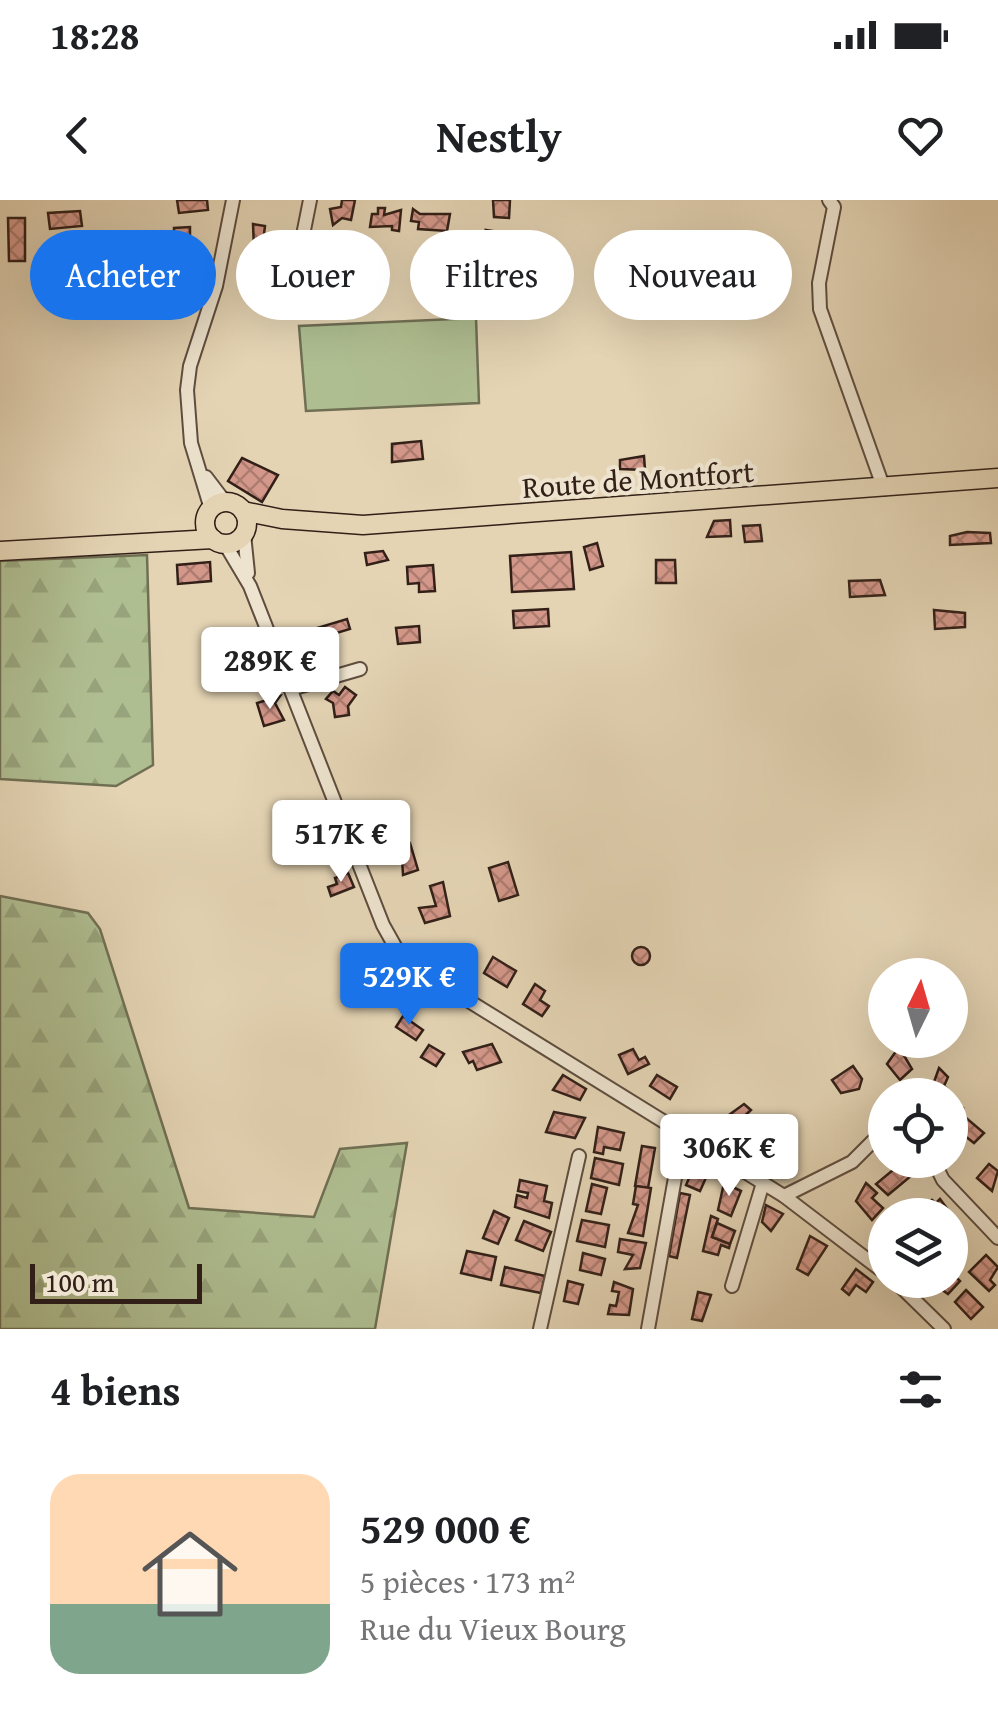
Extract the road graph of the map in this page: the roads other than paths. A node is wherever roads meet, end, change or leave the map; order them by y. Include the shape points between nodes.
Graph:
1 (233, 200) edge
2 (310, 200) edge
3 (833, 202) edge
4 (304, 230) edge
5 (998, 478) edge
6 (884, 489) junction
7 (214, 510) junction
8 (243, 510) junction
9 (282, 519) junction
10 (245, 532) junction
11 (169, 538) junction
12 (219, 541) junction
13 (0, 551) edge
14 (250, 586) junction
15 (360, 669) dead end
16 (290, 689) junction
17 (683, 1133) junction
18 (868, 1146) edge
19 (579, 1156) dead end
20 (942, 1178) edge
21 (763, 1183) junction
22 (784, 1196) junction
23 (998, 1238) edge
24 (868, 1260) edge
25 (732, 1286) dead end
26 (912, 1298) edge
27 (540, 1329) edge
28 (648, 1329) edge
29 (944, 1329) edge

1 - 7 street via 187,390 191,442
2 - 4 street
3 - 6 street via 818,283 820,309
5 - 6 main road, Route de Montfort
6 - 9 main road, Route de Montfort via 363,525
7 - 8 main road, Route de Montfort
7 - 11 main road
7 - 12 main road
8 - 9 main road, Route de Montfort
8 - 10 main road
9 - 10 main road, Route de Montfort
10 - 12 main road, Route de Montfort
10 - 14 street
11 - 12 main road
11 - 13 main road
12 - 14 street
14 - 16 street
15 - 16 street
16 - 17 street via 397,950
17 - 21 street
17 - 28 street
18 - 22 street via 852,1162
19 - 27 street
20 - 23 street
21 - 22 street
21 - 25 street
22 - 24 street
26 - 29 street

